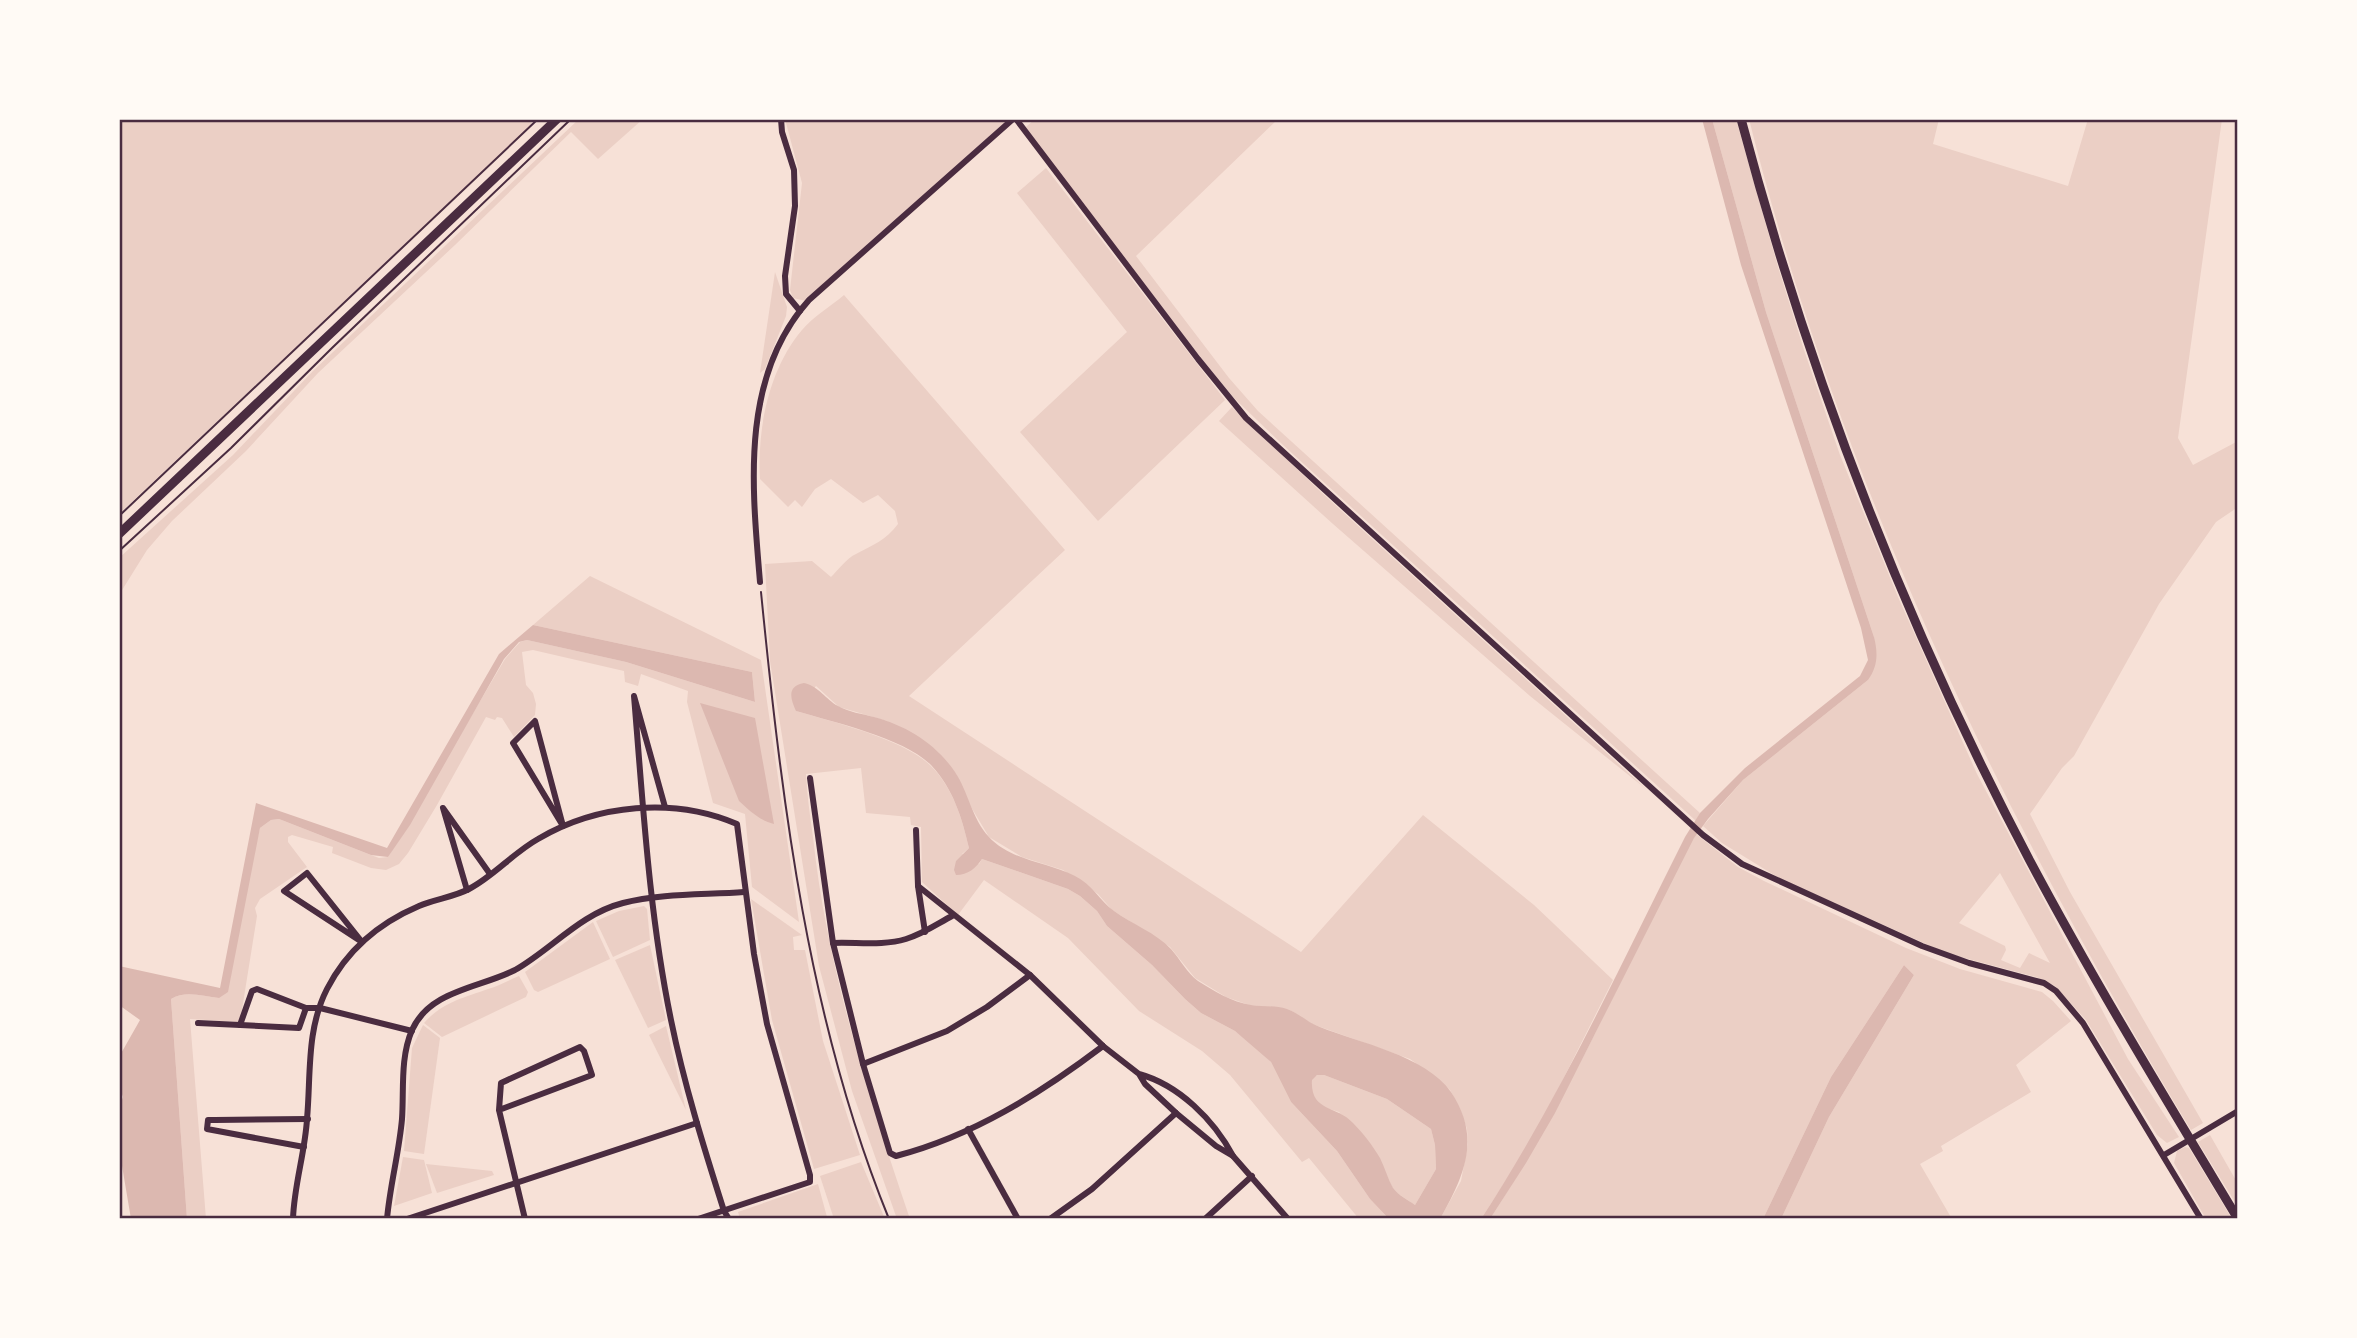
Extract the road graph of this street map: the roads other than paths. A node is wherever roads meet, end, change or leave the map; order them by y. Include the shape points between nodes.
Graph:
1 (557, 119) edge
2 (781, 119) edge
3 (1015, 119) edge
4 (1741, 119) edge
5 (800, 311) junction
6 (119, 534) edge
7 (760, 582) road end
8 (810, 778) dead end
9 (643, 807) junction
10 (665, 807) junction
11 (563, 826) junction
12 (916, 830) dead end
13 (490, 874) junction
14 (918, 886) junction
15 (467, 890) junction
16 (744, 892) junction
17 (651, 898) junction
18 (952, 916) junction
19 (925, 932) junction
20 (362, 942) junction
21 (833, 943) junction
22 (1030, 975) junction
23 (306, 1008) junction
24 (320, 1008) junction
25 (198, 1023) dead end
26 (240, 1025) junction
27 (412, 1031) junction
28 (1102, 1046) junction
29 (863, 1064) junction
30 (1139, 1074) junction
31 (499, 1110) junction
32 (2238, 1111) edge
33 (1176, 1113) junction
34 (307, 1119) junction
35 (697, 1123) junction
36 (968, 1129) junction
37 (2190, 1140) junction
38 (304, 1147) junction
39 (2164, 1155) junction
40 (1233, 1156) junction
41 (1252, 1176) junction
42 (516, 1182) junction
43 (724, 1210) junction
44 (293, 1219) edge
45 (387, 1219) edge
46 (407, 1219) edge
47 (525, 1219) edge
48 (698, 1219) edge
49 (729, 1219) edge
50 (1018, 1219) edge
51 (1051, 1219) edge
52 (1205, 1219) edge
53 (1288, 1219) edge
54 (2201, 1219) edge
55 (2238, 1219) edge

1 - 6 main road
2 - 5 street via 794,170 786,294
3 - 5 street
3 - 39 street via 1246,418 1700,832 1742,864 1923,946 2035,980 2056,991 2083,1023
4 - 37 main road via 1822,382 1903,593 2029,859
5 - 7 street via 783,333 774,356 753,438
8 - 21 street
9 - 10 street
9 - 10 street via 634,696
9 - 11 street
9 - 17 street
10 - 16 street via 737,824
11 - 11 street via 513,743 535,721 549,774
11 - 13 street via 538,838
12 - 14 street
13 - 15 street
13 - 15 street via 443,808
14 - 18 street
14 - 19 street
15 - 20 street via 398,916
16 - 17 street
16 - 43 street via 767,1024 810,1182
17 - 27 street via 592,915 518,968 449,994 429,1007
17 - 35 street via 671,1021
18 - 19 street
18 - 22 street
19 - 21 street via 881,943
20 - 20 street via 295,899 284,891 307,873
20 - 24 street via 341,964
21 - 29 street
22 - 28 street
22 - 29 street via 947,1031
23 - 24 street
23 - 26 street via 299,1028
23 - 26 street via 257,989 252,991
24 - 27 street
24 - 34 street via 310,1055
25 - 26 street
27 - 45 street via 405,1056 401,1129
28 - 30 street
28 - 36 street via 1058,1080
29 - 36 street via 890,1153 897,1156 916,1151
30 - 33 street
30 - 40 street via 1192,1104
31 - 31 street via 592,1075 584,1051 580,1047 501,1083
31 - 42 street
32 - 37 street
33 - 40 street
33 - 51 street via 1092,1189
34 - 38 street
34 - 38 street via 215,1119 208,1120 207,1129
35 - 42 street
35 - 43 street
36 - 50 street
37 - 39 street
37 - 55 main road
38 - 44 street
39 - 54 street
40 - 41 street
41 - 52 street
41 - 53 street
42 - 46 street
42 - 47 street
43 - 48 street
43 - 49 street

